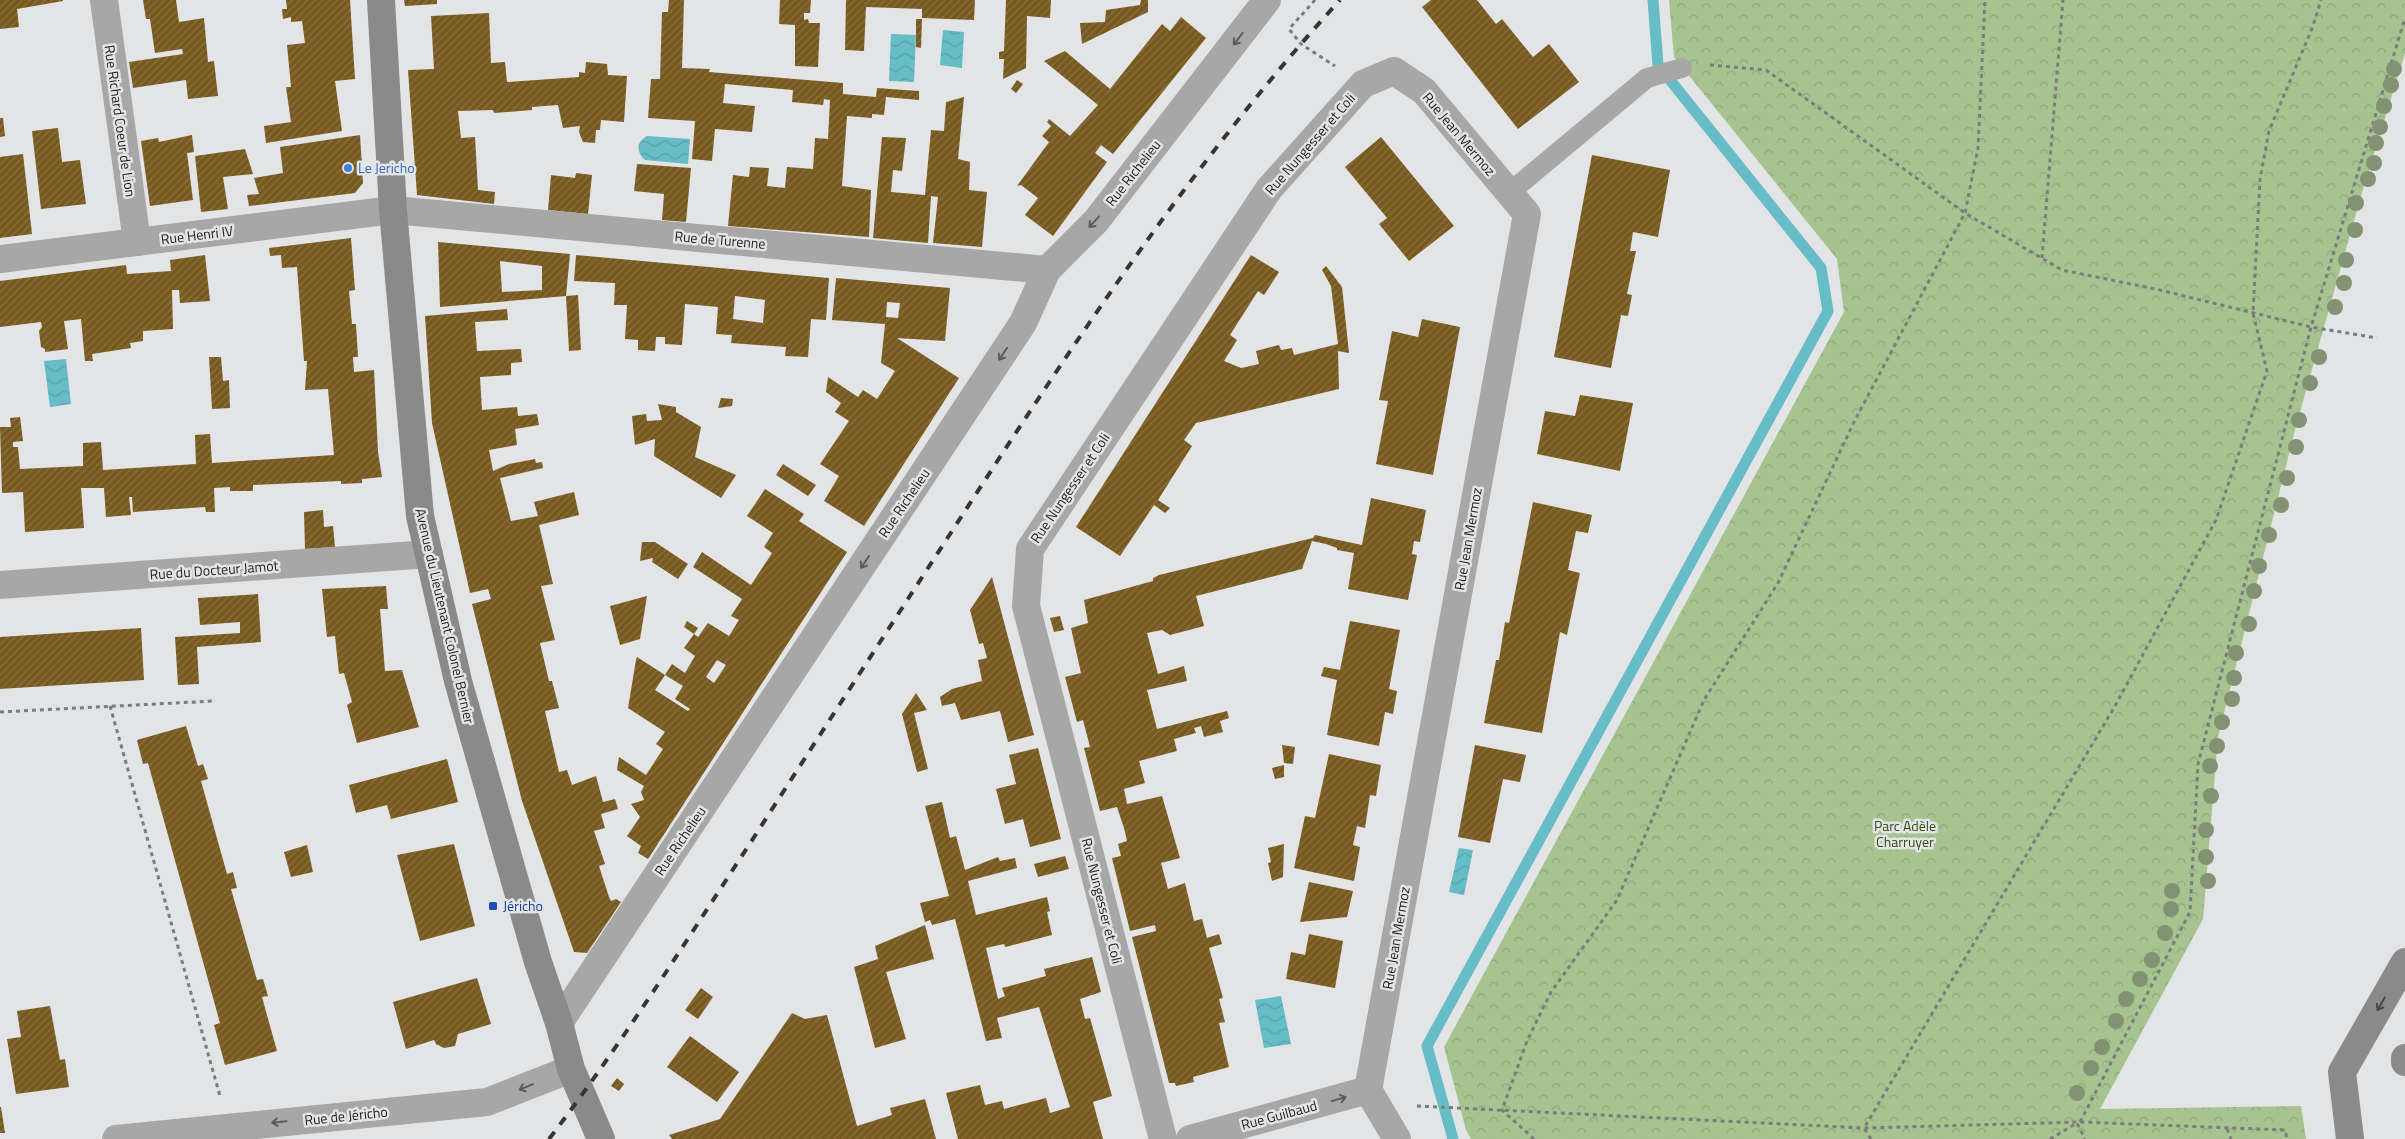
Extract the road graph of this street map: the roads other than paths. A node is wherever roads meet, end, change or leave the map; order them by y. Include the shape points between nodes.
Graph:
1 (104, 0) edge
2 (382, 0) edge
3 (1268, 0) edge
4 (1682, 68) road end
5 (1363, 84) joint
6 (1509, 193) junction
7 (393, 210) junction
8 (137, 242) junction
9 (0, 259) edge
10 (1047, 270) junction
11 (429, 554) junction
12 (0, 585) edge
13 (2405, 962) edge
14 (559, 1023) junction
15 (2405, 1058) edge
16 (2405, 1062) edge
17 (571, 1069) junction
18 (1368, 1090) junction
19 (116, 1139) edge
20 (601, 1139) edge
21 (1162, 1139) edge
22 (1190, 1139) edge
23 (1397, 1139) edge
24 (2350, 1139) edge

1 - 8 street, Rue Richard Coeur de Lion
2 - 7 street, Avenue du Lieutenant Colonel Bernier
3 -> 10 street, Rue Richelieu via 1096,221
4 - 6 lane via 1647,78
5 - 6 street, Rue Jean Mermoz via 1394,71 1424,91
5 - 21 street, Rue Nungesser et Coli via 1269,189 1030,548 1026,606
6 - 18 street, Rue Jean Mermoz via 1527,214
7 - 8 street, Rue Henri IV
7 - 10 street, Rue de Turenne
7 - 11 street, Avenue du Lieutenant Colonel Bernier via 420,516
8 - 9 street, Rue Henri IV
10 -> 14 street, Rue Richelieu via 1018,332
11 - 12 street, Rue du Docteur Jamot
11 - 14 street, Avenue du Lieutenant Colonel Bernier via 458,681 538,962
13 -> 24 street via 2342,1072
14 - 17 street, Avenue du Lieutenant Colonel Bernier
15 - 16 street
17 -> 19 street, Rue de Jéricho via 488,1102
17 - 20 street, Avenue du Lieutenant Colonel Bernier
22 -> 18 street, Rue Guilbaud
18 - 23 street

